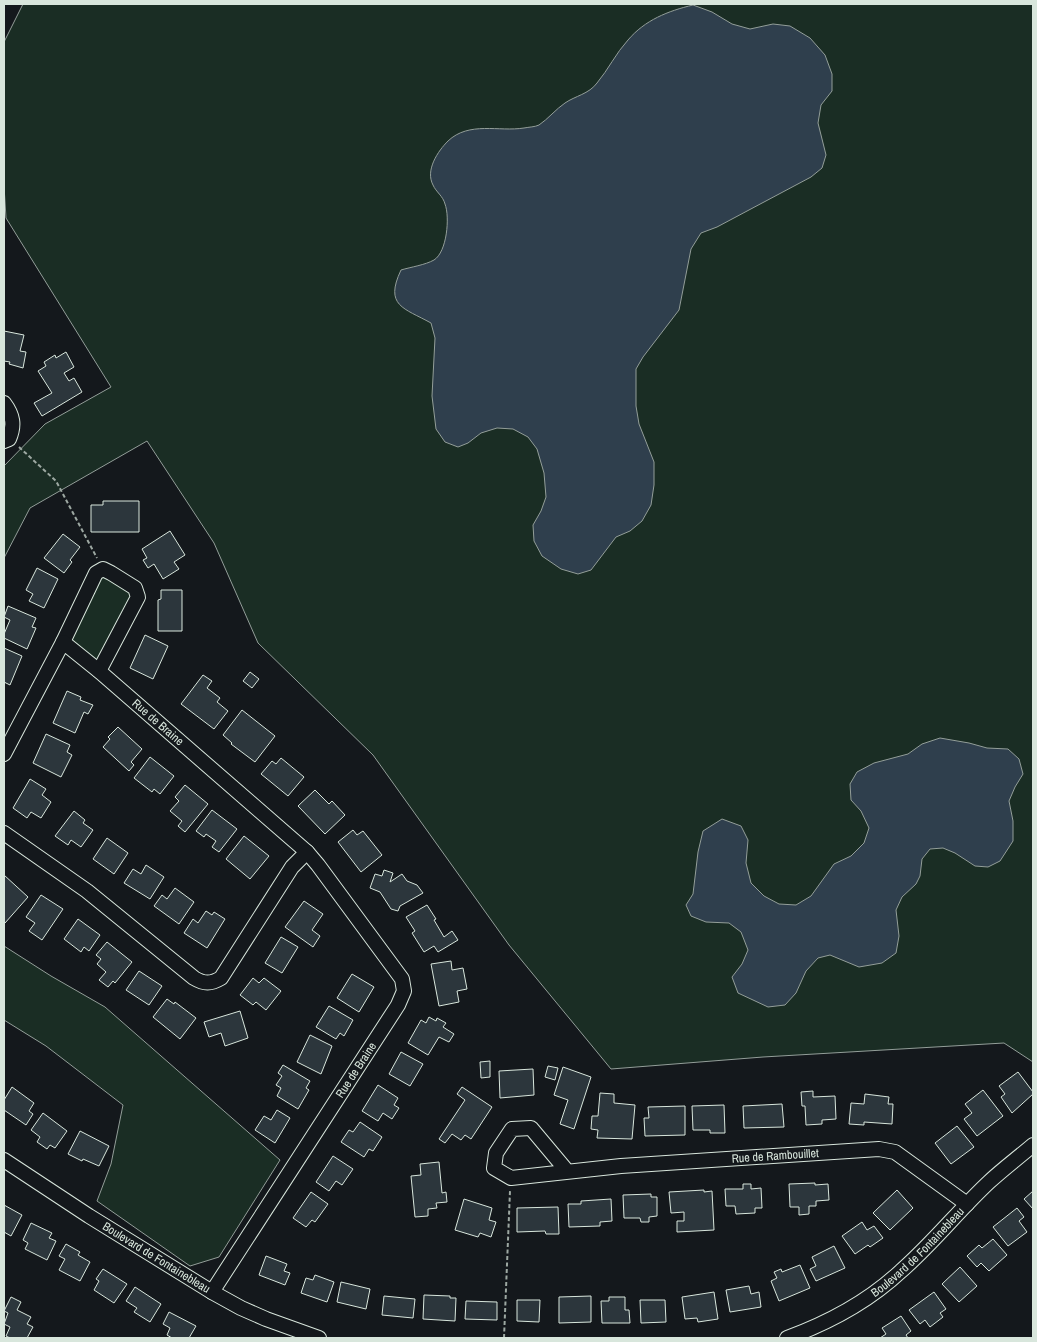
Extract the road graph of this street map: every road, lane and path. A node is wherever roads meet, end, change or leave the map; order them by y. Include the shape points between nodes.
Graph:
1 (4, 403) edge
2 (6, 440) edge
3 (103, 569) junction
4 (63, 642) junction
5 (99, 671) junction
6 (4, 754) edge
7 (4, 833) edge
8 (307, 852) junction
9 (1033, 1145) edge
10 (4, 1160) edge
11 (567, 1171) junction
12 (511, 1178) junction
13 (967, 1204) junction
14 (212, 1292) junction
15 (793, 1337) edge
16 (319, 1338) edge
17 (504, 1338) edge

1 - 2 street via 11,413 14,429
2 - 3 path via 56,481
3 - 4 street via 96,573
3 - 5 street via 135,588 138,597
4 - 5 street, Rue de Braine
4 - 6 street
5 - 8 street, Rue de Braine
7 - 8 street via 87,891 194,978 211,983 221,978 292,867
8 - 14 street, Rue de Braine via 402,979 404,991
9 - 13 street, Boulevard de Fontainebleau via 990,1180
10 - 14 street, Boulevard de Fontainebleau
11 - 12 street, Rue de Rambouillet
11 - 12 street via 531,1128 512,1129 496,1153 494,1168
11 - 13 street, Rue de Rambouillet via 879,1149 895,1152
12 - 17 path
13 - 15 street, Boulevard de Fontainebleau via 900,1272 872,1294
14 - 16 street, Boulevard de Fontainebleau via 240,1308

